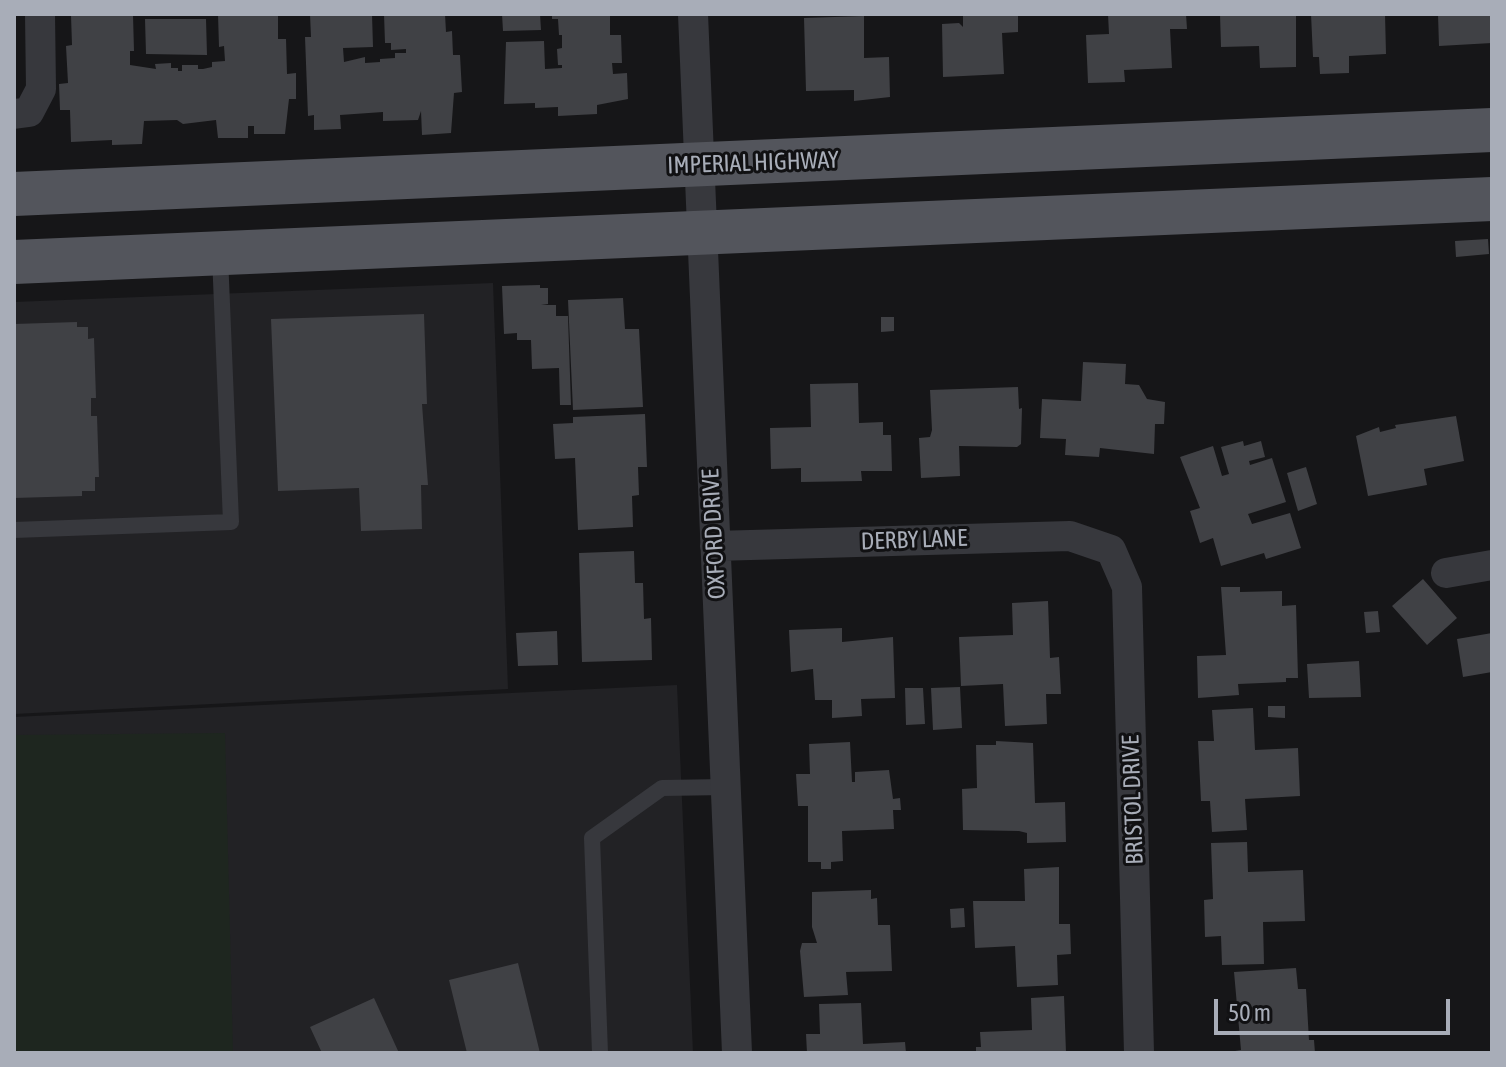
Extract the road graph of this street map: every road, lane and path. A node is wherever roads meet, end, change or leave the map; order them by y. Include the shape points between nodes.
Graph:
1 (40, 14) edge
2 (693, 14) edge
3 (14, 114) edge
4 (1492, 130) edge
5 (698, 165) junction
6 (14, 194) edge
7 (1492, 199) edge
8 (701, 233) junction
9 (220, 253) junction
10 (14, 262) edge
11 (14, 530) edge
12 (715, 546) junction
13 (1111, 550) joint
14 (1492, 565) edge
15 (1446, 573) dead end
16 (726, 787) junction
17 (600, 1053) edge
18 (737, 1053) edge
19 (1139, 1053) edge

1 - 3 street via 41,89 29,112
2 - 5 street, OXFORD DRIVE
4 - 5 main road, IMPERIAL HIGHWAY
5 - 6 main road, IMPERIAL HIGHWAY
5 - 8 street, OXFORD DRIVE
7 - 8 main road
8 - 9 main road
8 - 12 street, OXFORD DRIVE
9 - 10 main road
9 - 11 lane via 231,522
12 - 13 street, DERBY LANE via 1070,536
12 - 16 street, OXFORD DRIVE
13 - 19 street, BRISTOL DRIVE via 1127,587
14 - 15 street
16 - 17 lane via 662,788 592,838
16 - 18 street, OXFORD DRIVE

